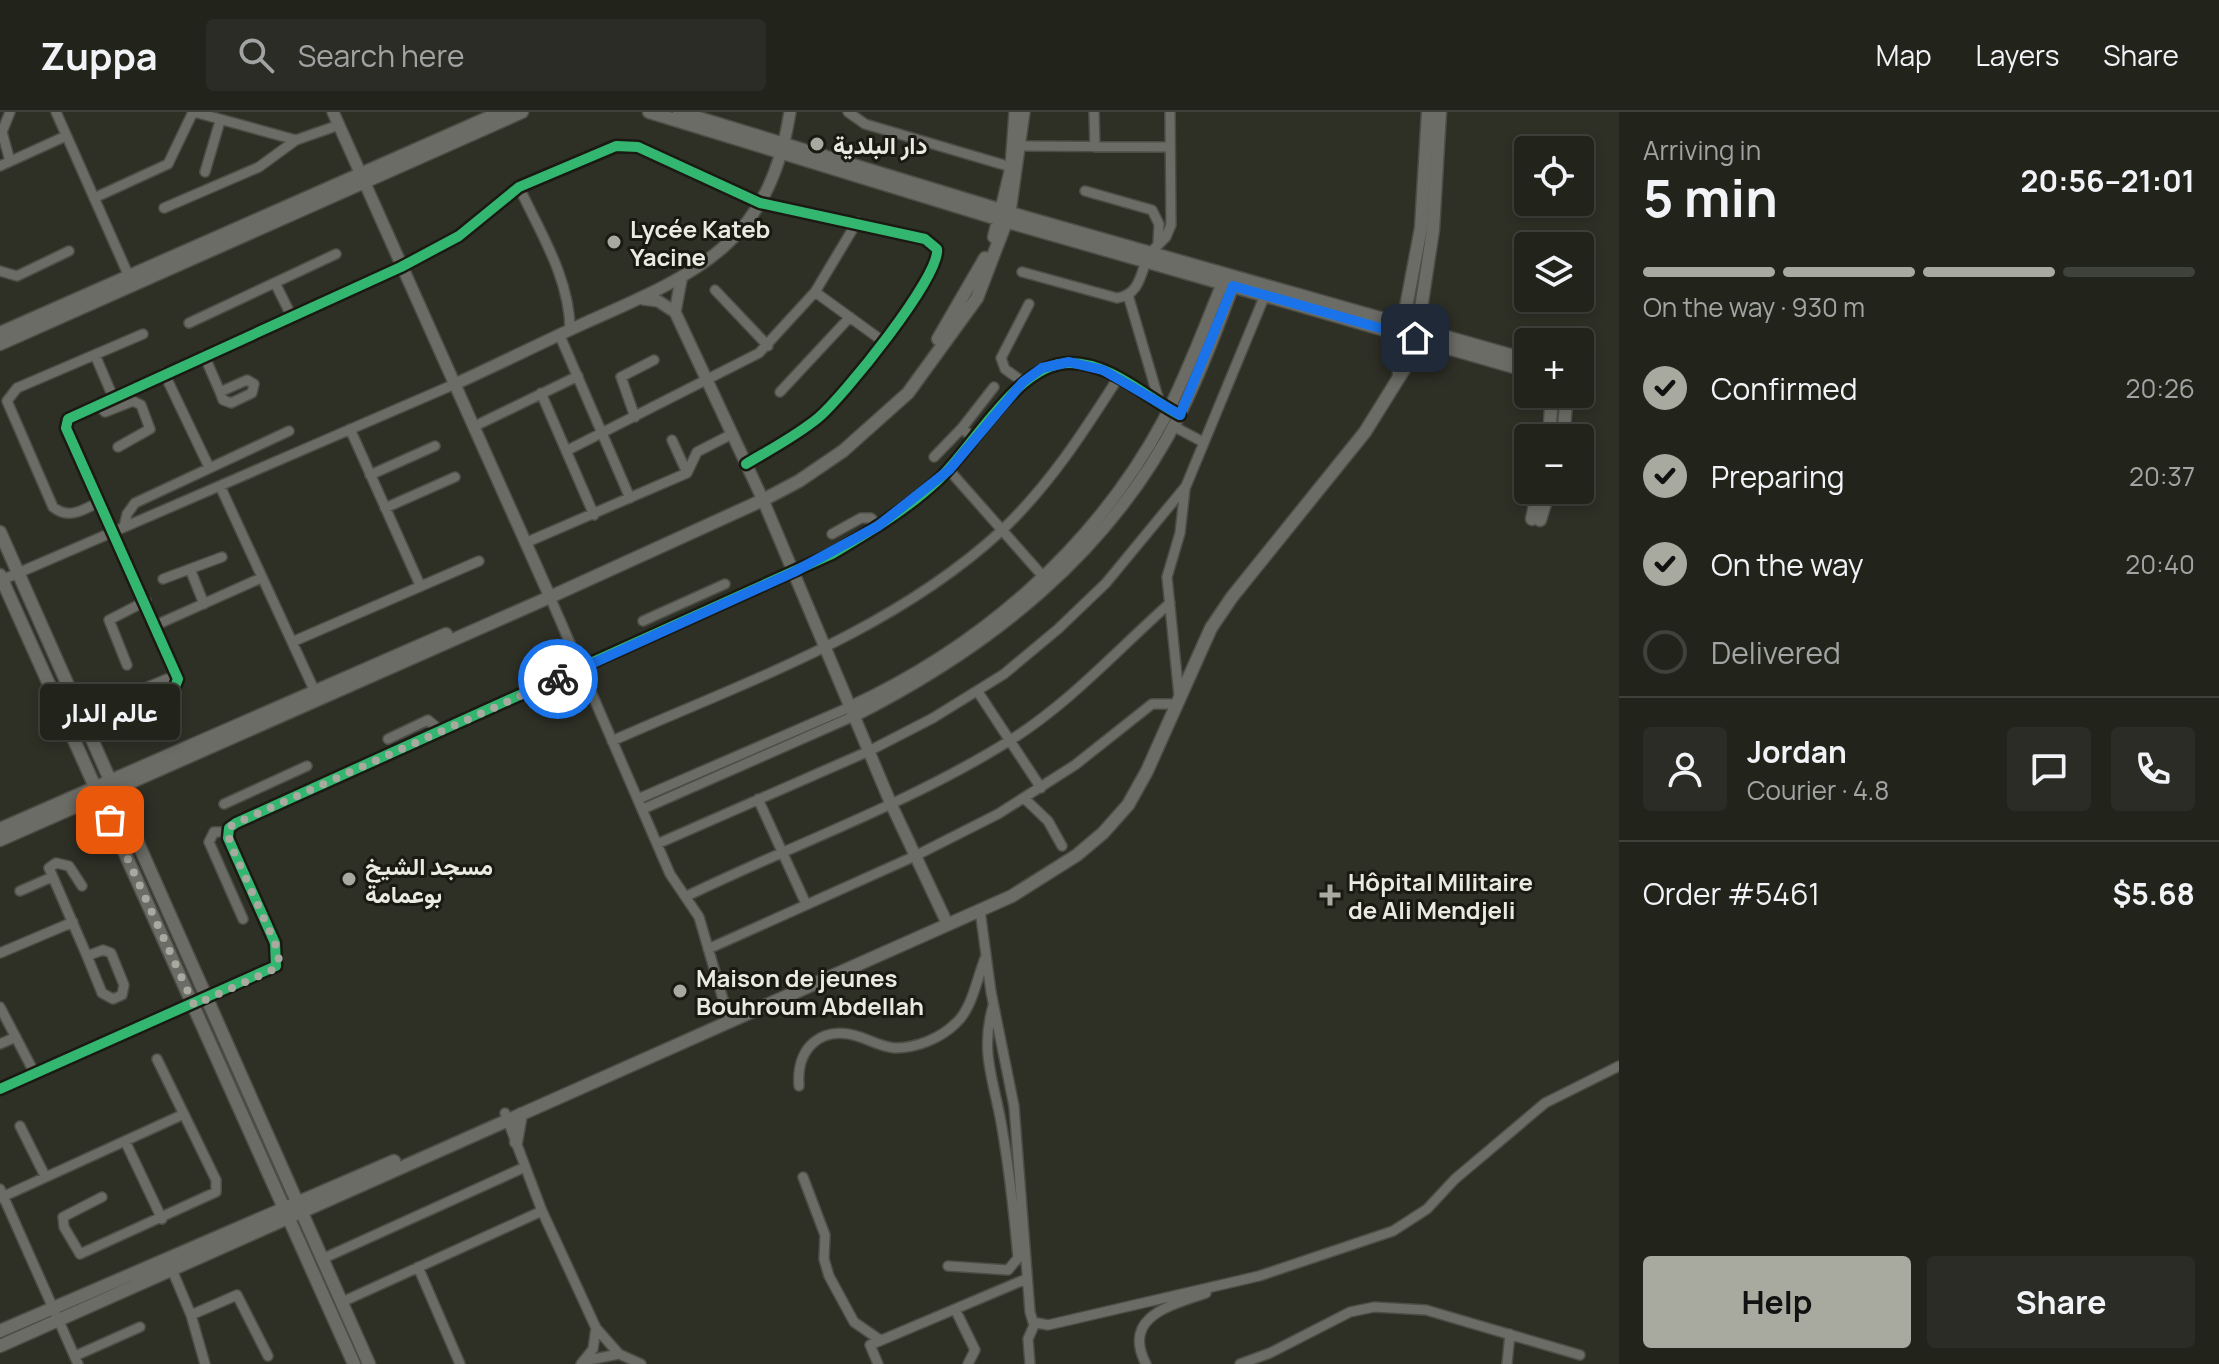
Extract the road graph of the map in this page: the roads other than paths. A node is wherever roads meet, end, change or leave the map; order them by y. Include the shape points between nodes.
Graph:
1 (10, 112) edge
2 (56, 112) edge
3 (193, 112) edge
4 (333, 112) edge
5 (501, 112) edge
6 (522, 112) edge
7 (649, 112) edge
8 (679, 112) edge
9 (790, 112) edge
10 (848, 112) edge
11 (1015, 112) edge
12 (1024, 112) edge
13 (1094, 112) edge
14 (1170, 112) edge
15 (1428, 112) edge
16 (1440, 112) edge
17 (220, 121) junction
18 (339, 125) junction
19 (66, 136) junction
20 (296, 140) junction
21 (1021, 146) junction
22 (782, 147) junction
23 (1095, 147) junction
24 (1170, 147) junction
25 (5, 163) edge
26 (1011, 167) junction
27 (205, 172) dead end
28 (362, 179) junction
29 (519, 187) junction
30 (1085, 191) dead end
31 (94, 198) junction
32 (760, 203) junction
33 (164, 208) dead end
34 (1004, 216) junction
35 (857, 222) junction
36 (69, 251) dead end
37 (1152, 253) junction
38 (336, 254) dead end
39 (401, 267) junction
40 (0, 271) edge
41 (1022, 272) dead end
42 (1230, 279) junction
43 (130, 280) junction
44 (681, 280) junction
45 (275, 283) junction
46 (715, 290) dead end
47 (815, 292) junction
48 (1128, 295) junction
49 (1265, 295) junction
50 (641, 299) junction
51 (1029, 304) dead end
52 (675, 312) junction
53 (291, 315) junction
54 (850, 317) junction
55 (189, 323) dead end
56 (1402, 329) junction
57 (0, 333) edge
58 (565, 333) junction
59 (1416, 333) junction
60 (143, 334) dead end
61 (884, 342) junction
62 (0, 344) edge
63 (768, 346) junction
64 (95, 355) junction
65 (204, 355) junction
66 (1514, 357) edge
67 (654, 360) dead end
68 (1514, 366) edge
69 (164, 373) junction
70 (1399, 375) junction
71 (578, 376) junction
72 (1118, 378) junction
73 (706, 381) junction
74 (1023, 382) junction
75 (455, 384) junction
76 (994, 387) dead end
77 (220, 392) dead end
78 (780, 392) dead end
79 (541, 393) junction
80 (113, 397) junction
81 (97, 404) junction
82 (1170, 409) junction
83 (635, 417) junction
84 (475, 426) junction
85 (1173, 426) junction
86 (962, 428) junction
87 (350, 429) junction
88 (289, 431) dead end
89 (603, 433) junction
90 (732, 434) junction
91 (672, 440) dead end
92 (975, 440) junction
93 (1203, 442) junction
94 (435, 446) dead end
95 (118, 447) dead end
96 (566, 451) junction
97 (934, 457) dead end
98 (746, 464) junction
99 (209, 467) junction
100 (949, 470) junction
101 (687, 473) junction
102 (370, 475) junction
103 (455, 477) dead end
104 (220, 486) junction
105 (1186, 486) junction
106 (762, 497) junction
107 (630, 498) junction
108 (99, 502) junction
109 (1537, 504) edge
110 (1543, 504) edge
111 (385, 508) junction
112 (594, 515) junction
113 (878, 526) junction
114 (119, 530) junction
115 (1001, 531) junction
116 (0, 532) edge
117 (832, 534) dead end
118 (525, 543) junction
119 (222, 557) dead end
120 (479, 561) dead end
121 (190, 569) junction
122 (794, 572) junction
123 (18, 574) junction
124 (1, 578) edge
125 (261, 578) junction
126 (163, 579) dead end
127 (1047, 581) junction
128 (725, 584) dead end
129 (420, 585) junction
130 (548, 593) junction
131 (146, 601) junction
132 (686, 602) junction
133 (1170, 603) junction
134 (204, 604) junction
135 (694, 618) junction
136 (643, 621) dead end
137 (156, 625) junction
138 (292, 642) junction
139 (826, 646) junction
140 (127, 665) dead end
141 (583, 668) junction
142 (167, 679) dead end
143 (978, 692) junction
144 (316, 695) junction
145 (1177, 700) junction
146 (140, 710) dead end
147 (852, 711) junction
148 (81, 715) junction
149 (441, 731) junction
150 (388, 739) dead end
151 (612, 741) junction
152 (1010, 741) junction
153 (869, 751) junction
154 (307, 766) dead end
155 (268, 784) junction
156 (112, 785) junction
157 (1041, 788) junction
158 (97, 792) junction
159 (1024, 798) junction
160 (638, 799) junction
161 (758, 799) junction
162 (277, 803) junction
163 (224, 804) dead end
164 (891, 804) junction
165 (643, 809) junction
166 (0, 829) edge
167 (228, 832) junction
168 (0, 840) edge
169 (657, 844) junction
170 (1062, 846) dead end
171 (782, 850) junction
172 (915, 856) junction
173 (52, 877) junction
174 (82, 886) dead end
175 (20, 891) dead end
176 (687, 896) junction
177 (806, 904) junction
178 (980, 910) junction
179 (243, 919) dead end
180 (73, 922) junction
181 (947, 923) junction
182 (708, 949) junction
183 (0, 953) edge
184 (87, 956) junction
185 (986, 956) junction
186 (200, 1002) junction
187 (994, 1003) junction
188 (0, 1007) edge
189 (727, 1013) junction
190 (16, 1037) junction
191 (0, 1044) edge
192 (157, 1059) dead end
193 (1619, 1066) edge
194 (35, 1074) junction
195 (799, 1086) dead end
196 (0, 1089) edge
197 (184, 1114) junction
198 (521, 1114) junction
199 (506, 1117) junction
200 (20, 1126) dead end
201 (125, 1141) junction
202 (516, 1142) junction
203 (525, 1167) junction
204 (45, 1176) junction
205 (803, 1177) dead end
206 (1, 1194) edge
207 (102, 1197) dead end
208 (293, 1210) junction
209 (542, 1211) junction
210 (162, 1219) junction
211 (322, 1259) junction
212 (170, 1264) junction
213 (948, 1266) dead end
214 (418, 1267) junction
215 (1026, 1279) junction
216 (1232, 1283) junction
217 (342, 1302) junction
218 (955, 1309) junction
219 (57, 1314) junction
220 (191, 1315) junction
221 (1035, 1323) junction
222 (140, 1327) dead end
223 (596, 1328) junction
224 (0, 1331) edge
225 (1510, 1334) junction
226 (880, 1340) junction
227 (0, 1346) edge
228 (619, 1354) junction
229 (1580, 1355) dead end
230 (268, 1356) dead end
231 (76, 1360) edge
232 (583, 1363) edge
233 (205, 1364) edge
234 (354, 1364) edge
235 (369, 1364) edge
236 (460, 1364) edge
237 (641, 1364) edge
238 (878, 1364) edge
239 (968, 1364) edge
240 (1030, 1364) edge
241 (1146, 1364) edge
242 (1240, 1364) edge
243 (1507, 1364) edge

1 - 25 street via 2,132
2 - 19 street
3 - 17 street
3 - 31 street via 168,164
4 - 18 street
5 - 28 main road
6 - 28 main road
7 - 22 main road
8 - 22 main road
9 - 22 street
10 - 26 street via 865,124
11 - 26 street
12 - 21 street
13 - 23 street
14 - 24 street
15 - 56 main road via 1421,228
16 - 59 main road via 1433,230
17 - 20 street
17 - 27 street
18 - 20 street
18 - 28 street
19 - 25 street
19 - 31 street
20 - 33 street via 259,167
21 - 23 street
21 - 34 street
22 - 32 street
22 - 34 main road
23 - 24 street
24 - 37 street via 1171,225
26 - 34 street
28 - 39 street
28 - 43 main road
29 - 32 street via 627,145
29 - 39 street via 459,236
29 - 58 street via 567,301
30 - 37 street via 1152,210 1159,224
31 - 43 street
32 - 35 street
32 - 44 street via 724,249
34 - 37 main road
34 - 106 main road via 965,298 905,385 853,434
35 - 47 street
35 - 61 street via 925,239 937,249 935,265
36 - 40 street via 17,276
37 - 42 main road
37 - 48 street
38 - 45 street
39 - 53 street
39 - 75 street
41 - 48 street via 1112,298
42 - 49 main road
42 - 56 main road
42 - 82 street
43 - 57 main road
43 - 62 main road
44 - 50 street
44 - 52 street
45 - 53 street
45 - 55 street
46 - 63 street
47 - 54 street
47 - 63 street
48 - 82 street
49 - 56 main road
49 - 93 street
50 - 52 street via 658,301
50 - 58 street
51 - 74 street via 1001,358 1005,369
52 - 73 street
53 - 65 street
54 - 61 street
54 - 78 street
56 - 59 main road
56 - 70 main road
58 - 71 street
58 - 75 street
59 - 66 main road
59 - 68 main road
59 - 70 main road
60 - 64 street
61 - 98 street via 820,416
63 - 73 street
64 - 80 street
64 - 108 street via 17,388 7,406 53,507 72,514
65 - 69 street
65 - 77 street
67 - 83 street via 621,377
69 - 80 street
69 - 99 street
70 - 145 main road via 1365,432 1221,612
71 - 79 street
71 - 89 street
72 - 74 street via 1069,362 1042,368
72 - 82 street
72 - 115 street via 1053,473
73 - 83 street
73 - 90 street
74 - 92 street
75 - 84 street
75 - 87 street
76 - 86 street
79 - 84 street
79 - 96 street
80 - 81 street
81 - 95 street via 105,412 133,401 141,405 150,429
81 - 108 street via 71,416 66,425
82 - 85 street
82 - 127 street via 1101,514
83 - 89 street
84 - 118 street
85 - 93 street
85 - 127 street via 1091,546
86 - 92 street
86 - 97 street
87 - 102 street
87 - 104 street
88 - 99 street
89 - 96 street
89 - 107 street
90 - 98 street
90 - 101 street via 697,452
91 - 101 street
92 - 100 street
93 - 105 street
94 - 102 street
96 - 112 street
98 - 106 street
99 - 114 street via 135,503
100 - 113 street
100 - 115 street
101 - 107 street
102 - 111 street
103 - 111 street
104 - 114 street
104 - 125 street
105 - 133 street via 1180,533 1168,567
105 - 143 street via 1106,583 1034,650
106 - 122 street
106 - 130 main road
107 - 112 street
108 - 114 street
109 - 110 main road via 1536,519
111 - 129 street
112 - 118 street
113 - 117 street via 863,517
113 - 122 street
114 - 123 street
114 - 131 street
115 - 127 street
115 - 139 street via 921,593
116 - 123 main road
118 - 130 street
119 - 121 street
120 - 129 street
121 - 126 street
121 - 134 street
122 - 135 street
122 - 139 street
123 - 124 street
123 - 148 main road
124 - 158 main road
125 - 134 street
125 - 138 street
127 - 147 street via 945,655
128 - 132 street
129 - 138 street
130 - 141 street
130 - 144 main road
131 - 137 street
131 - 140 street via 109,620
132 - 135 street
132 - 136 street
133 - 145 street
133 - 152 street via 1074,694
134 - 137 street
135 - 141 street
137 - 146 street via 178,683 172,694
138 - 144 street
139 - 147 street
139 - 151 street
141 - 149 street
141 - 151 street
142 - 148 street
143 - 152 street
143 - 153 street
144 - 156 main road
145 - 157 street via 1152,704
145 - 178 main road via 1141,783 1112,825 1047,876
147 - 153 street
147 - 160 street
147 - 165 street
148 - 156 main road
149 - 150 street via 428,720
149 - 162 street
151 - 160 street
152 - 157 street
152 - 164 street
153 - 161 street
153 - 164 street
154 - 155 street
155 - 162 street
155 - 163 street
156 - 158 main road
156 - 186 main road
157 - 159 street
158 - 166 main road
158 - 168 main road
158 - 186 main road
159 - 170 street via 1048,821
159 - 172 street
160 - 165 street
161 - 169 street
161 - 171 street
162 - 167 street
164 - 171 street
164 - 172 street
165 - 169 street
167 - 179 street via 214,832 209,842
167 - 186 street via 279,960 272,970
169 - 176 street
171 - 176 street
171 - 177 street
172 - 177 street
172 - 181 street
173 - 174 street via 50,865 63,864
173 - 175 street
173 - 180 street
176 - 182 street
177 - 182 street
178 - 181 main road
178 - 185 street
180 - 183 street
180 - 184 street
181 - 189 main road via 931,925
181 - 198 main road
182 - 189 street
184 - 184 street via 104,997 122,995 124,985 111,953
185 - 187 street
185 - 195 street via 956,1023 911,1047 885,1047 844,1034 813,1040 799,1061
186 - 194 street
186 - 208 main road
187 - 213 street via 986,1048 1018,1258 1008,1270
187 - 215 street via 1014,1106
188 - 190 street
189 - 199 main road
190 - 191 street
190 - 194 street
192 - 197 street
193 - 216 street via 1545,1103 1404,1226
194 - 196 street
197 - 201 street
197 - 210 street via 217,1188 213,1195
198 - 199 main road
198 - 202 main road
199 - 202 street
199 - 208 main road
200 - 204 street
201 - 204 street
201 - 210 street
202 - 203 street
203 - 209 street
203 - 211 street
204 - 206 street
205 - 226 street via 825,1235 829,1276 854,1322
206 - 219 street
207 - 210 street via 63,1217 80,1254
208 - 211 main road
208 - 212 main road
208 - 234 main road
209 - 214 street
209 - 223 street
211 - 217 main road
212 - 219 main road
212 - 220 street
214 - 217 street
214 - 236 street
215 - 218 street
215 - 221 street
216 - 221 street via 1048,1325
216 - 241 street via 1153,1314 1140,1338
217 - 235 main road
218 - 226 street
218 - 239 street via 974,1347
219 - 224 main road
219 - 227 main road
219 - 231 street
220 - 230 street via 237,1295
220 - 233 street
221 - 240 street via 1028,1339
222 - 231 street
223 - 228 street
223 - 232 street via 593,1349
225 - 229 street
225 - 242 street via 1426,1310 1366,1307
225 - 243 street
226 - 238 street via 868,1347
228 - 232 street
228 - 237 street

